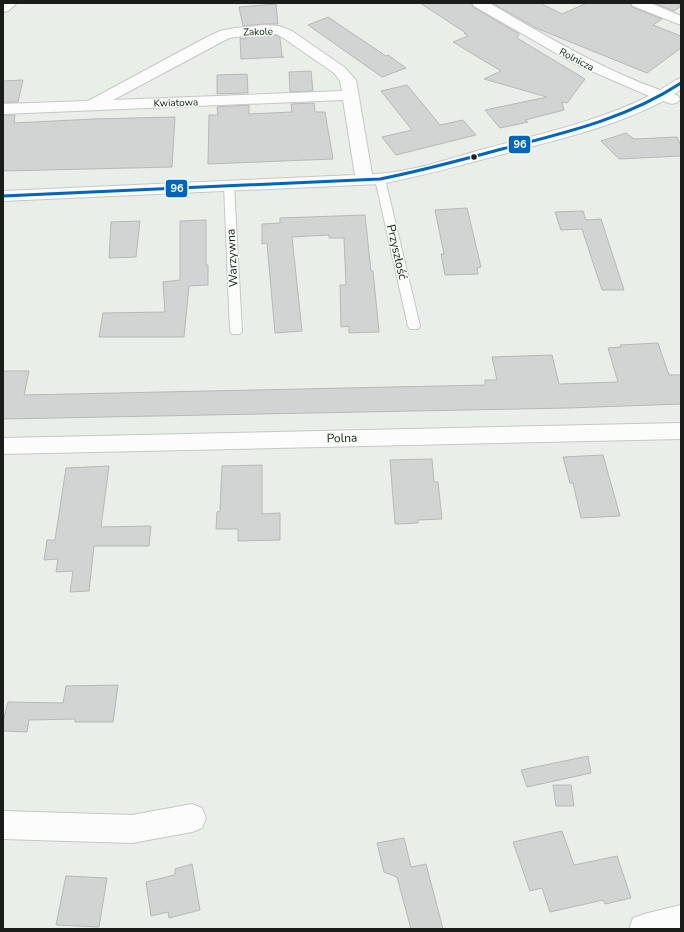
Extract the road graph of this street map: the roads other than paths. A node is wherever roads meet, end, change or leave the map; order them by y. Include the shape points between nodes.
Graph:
1 (10, 3) edge
2 (479, 3) edge
3 (638, 3) edge
4 (3, 8) edge
5 (681, 21) edge
6 (681, 83) edge
7 (350, 95) junction
8 (664, 96) junction
9 (681, 102) edge
10 (92, 105) junction
11 (3, 109) edge
12 (372, 179) junction
13 (229, 185) junction
14 (3, 196) edge
15 (414, 326) dead end
16 (236, 331) dead end
17 (681, 431) edge
18 (3, 446) edge
19 (192, 818) dead end
20 (3, 825) edge
21 (681, 920) edge
22 (644, 929) edge

1 - 4 street
2 - 8 street, Rolnicza via 578,60
3 - 5 street
6 - 8 street
7 - 10 street, Kwiatowa
7 - 10 street, Zakole via 348,80 339,70 287,34 279,30 265,29 225,34
7 - 12 street, Zakole
8 - 9 street, Rolnicza
8 - 12 street via 585,126 426,169
10 - 11 street, Kwiatowa
12 - 13 street
12 - 15 lane, Przyszłość
13 - 14 street
13 - 16 lane, Warzywna
17 - 18 street, Polna
19 - 20 street via 132,829
21 - 22 street

